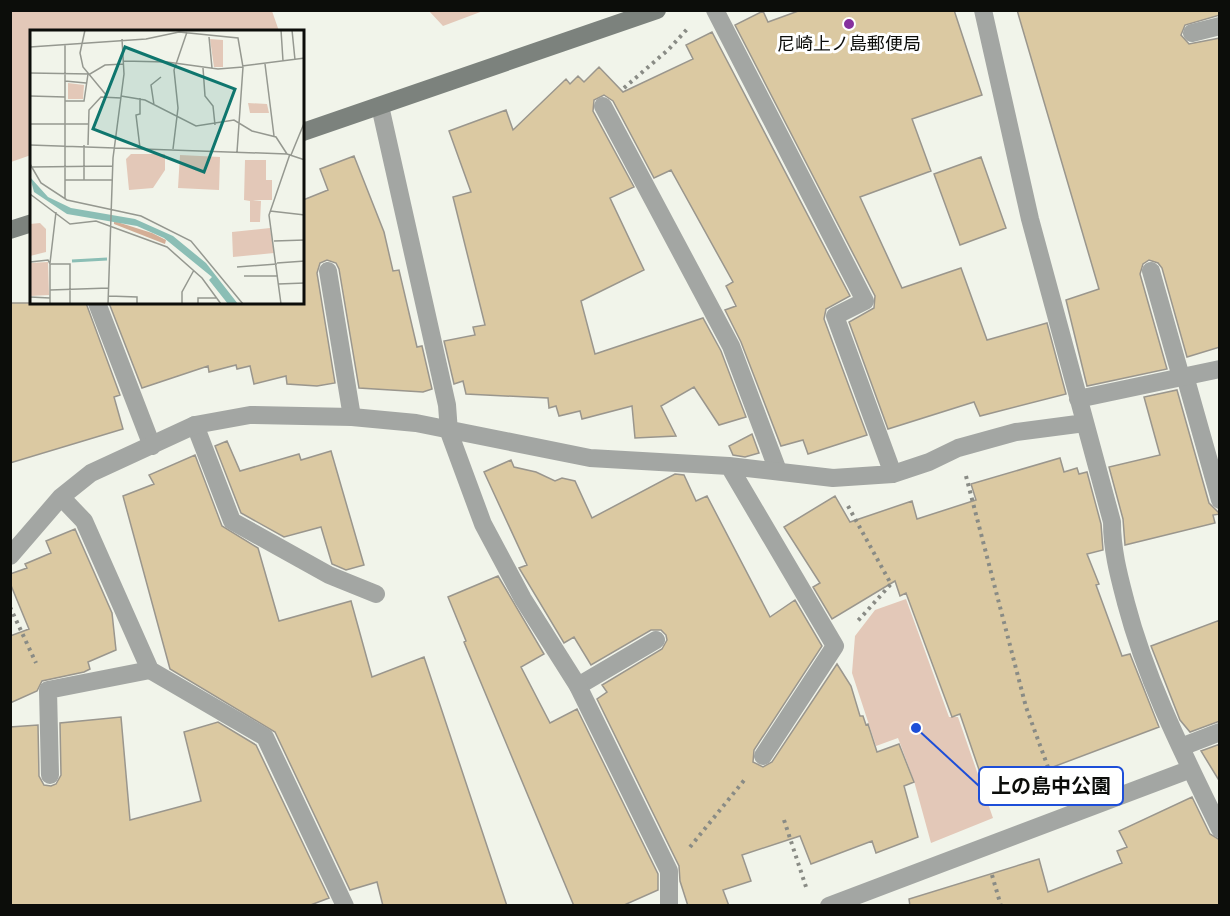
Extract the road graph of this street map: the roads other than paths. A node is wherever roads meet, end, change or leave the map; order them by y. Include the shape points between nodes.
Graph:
1 (657, 10) edge
2 (715, 10) edge
3 (983, 10) edge
4 (1220, 26) edge
5 (1192, 33) dead end
6 (380, 106) junction
7 (603, 106) road end
8 (304, 132) edge
9 (30, 224) edge
10 (10, 230) edge
11 (1150, 271) dead end
12 (328, 272) dead end
13 (97, 304) edge
14 (1219, 370) edge
15 (1183, 377) junction
16 (1078, 399) junction
17 (351, 417) junction
18 (1085, 423) junction
19 (195, 425) junction
20 (449, 432) junction
21 (152, 446) junction
22 (729, 466) junction
23 (778, 471) junction
24 (893, 474) junction
25 (61, 497) junction
26 (1220, 500) edge
27 (10, 556) edge
28 (376, 594) dead end
29 (656, 640) dead end
30 (150, 670) junction
31 (578, 686) junction
32 (1220, 732) edge
33 (1181, 747) junction
34 (763, 756) road end
35 (1191, 769) junction
36 (50, 775) dead end
37 (1220, 829) edge
38 (345, 906) edge
39 (669, 906) edge
40 (829, 906) edge

1 - 6 street
2 - 24 street via 865,301 835,316
3 - 16 street via 1030,219
4 - 5 street
6 - 8 street
6 - 20 street via 447,405
7 - 23 street via 731,346
9 - 10 street
11 - 15 street
12 - 17 street
13 - 21 street
14 - 15 street
15 - 16 street
15 - 26 street
16 - 18 street
17 - 19 street via 250,415
17 - 20 street via 416,423
18 - 24 street via 1016,432 958,448
18 - 33 street via 1112,522 1112,550 1138,650
19 - 21 street
19 - 28 street via 232,521 329,575
20 - 22 street via 590,458
20 - 31 street via 483,524 523,599
21 - 25 street via 91,472
22 - 23 street
22 - 34 street via 835,646
23 - 24 street via 833,478
25 - 27 street
25 - 30 street via 84,521
29 - 31 street
30 - 36 street via 48,690
30 - 38 street via 266,736
31 - 39 street via 669,871
32 - 33 street
33 - 35 street
35 - 37 street
35 - 40 street

